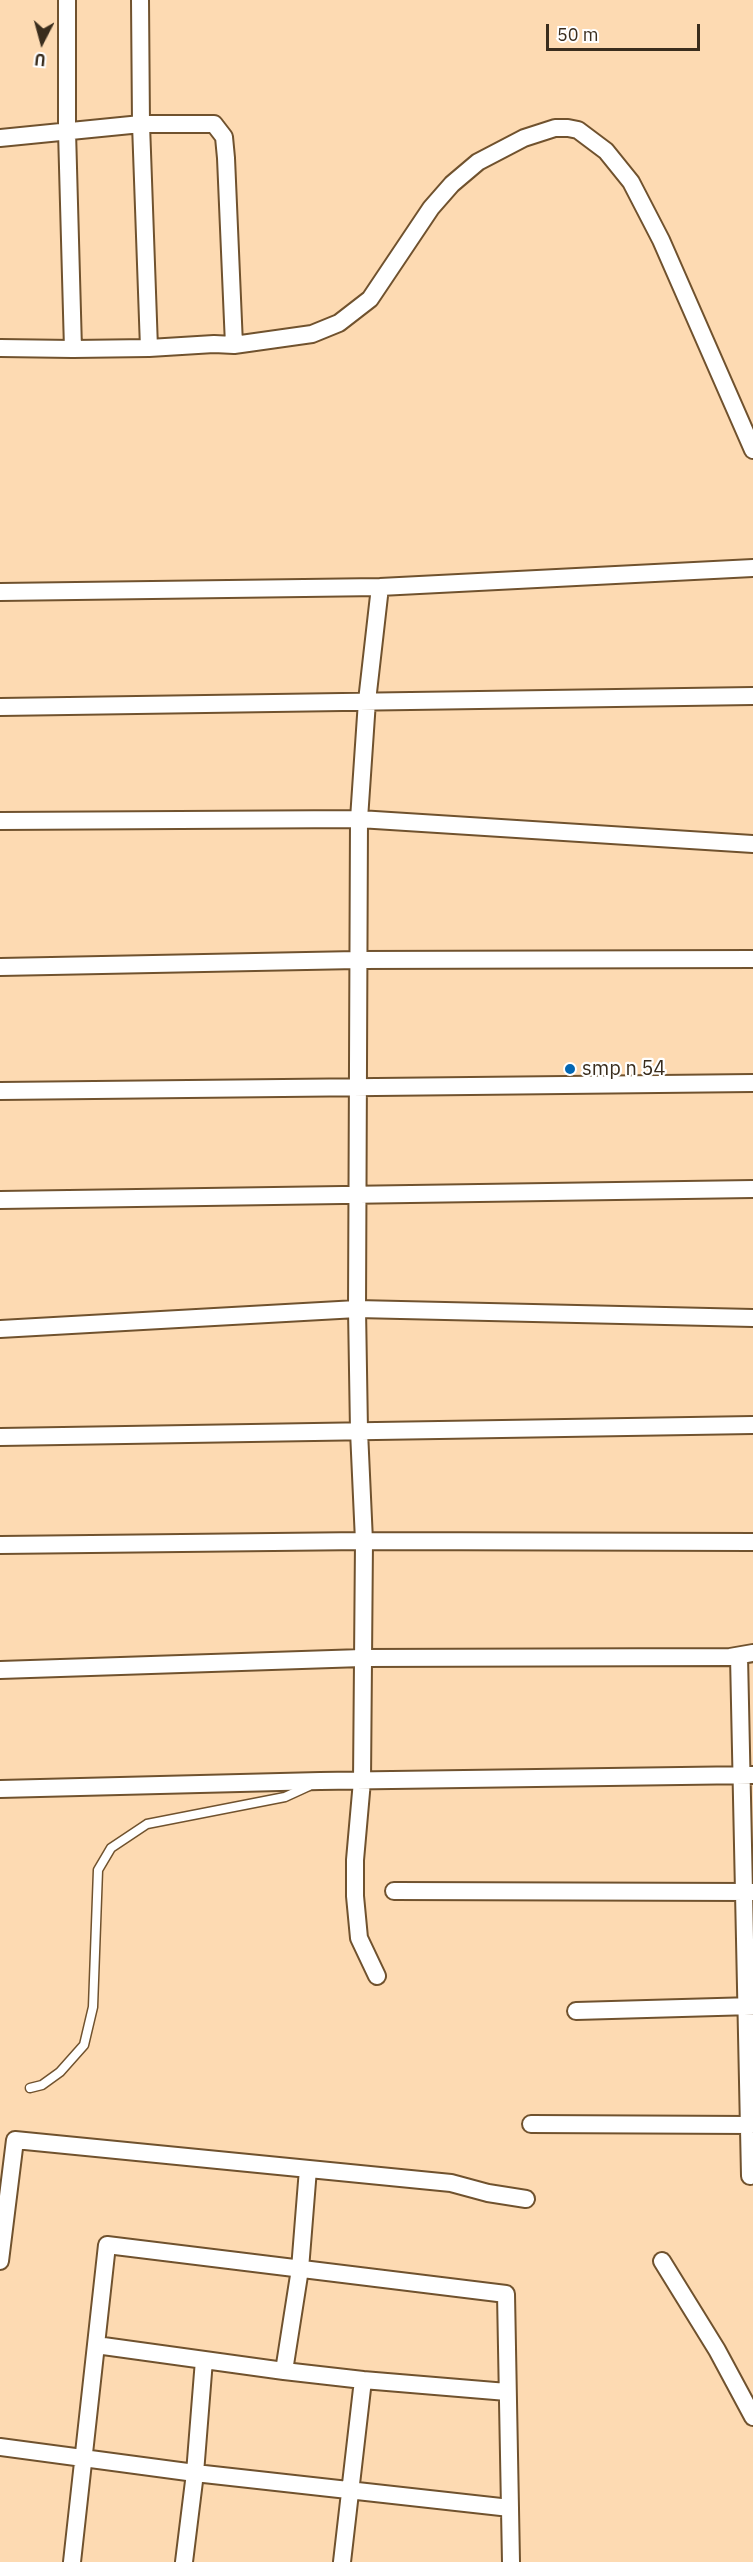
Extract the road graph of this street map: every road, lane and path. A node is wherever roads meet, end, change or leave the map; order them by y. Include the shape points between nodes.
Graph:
1 (67, 0) edge
2 (140, 0) edge
3 (141, 124) junction
4 (67, 131) junction
5 (0, 138) edge
6 (234, 345) junction
7 (0, 348) edge
8 (149, 348) junction
9 (73, 350) junction
10 (753, 450) edge
11 (753, 568) edge
12 (380, 587) junction
13 (0, 592) edge
14 (753, 696) edge
15 (367, 702) junction
16 (0, 707) edge
17 (359, 819) junction
18 (0, 821) edge
19 (753, 844) edge
20 (753, 959) edge
21 (357, 960) junction
22 (0, 967) edge
23 (753, 1083) edge
24 (357, 1086) junction
25 (0, 1091) edge
26 (753, 1189) edge
27 (357, 1196) junction
28 (0, 1200) edge
29 (357, 1310) junction
30 (753, 1318) edge
31 (0, 1329) edge
32 (753, 1425) edge
33 (359, 1431) junction
34 (0, 1437) edge
35 (364, 1541) junction
36 (753, 1542) edge
37 (0, 1545) edge
38 (746, 1655) edge
39 (362, 1658) junction
40 (0, 1670) edge
41 (748, 1775) edge
42 (320, 1781) junction
43 (362, 1781) junction
44 (0, 1789) edge
45 (394, 1892) dead end
46 (749, 1892) edge
47 (377, 1976) dead end
48 (751, 2006) edge
49 (576, 2011) dead end
50 (30, 2088) dead end
51 (531, 2124) dead end
52 (750, 2125) junction
53 (308, 2169) junction
54 (750, 2175) dead end
55 (526, 2199) dead end
56 (0, 2261) edge
57 (662, 2261) dead end
58 (300, 2269) junction
59 (96, 2346) junction
60 (204, 2360) junction
61 (284, 2371) junction
62 (363, 2380) junction
63 (507, 2392) junction
64 (753, 2417) edge
65 (0, 2447) edge
66 (83, 2457) junction
67 (195, 2473) junction
68 (350, 2492) junction
69 (510, 2508) junction
70 (72, 2562) edge
71 (184, 2562) edge
72 (342, 2562) edge
73 (511, 2562) edge

1 - 4 street
2 - 3 street
3 - 4 street
3 - 6 street via 214,124 224,136
3 - 8 street
4 - 5 street
4 - 9 street
6 - 8 street
6 - 10 street via 312,334 352,315 369,299 431,208 478,162 524,138 555,128 573,129 606,151 631,182 661,240
7 - 9 street
8 - 9 street
11 - 12 street
12 - 13 street
12 - 15 street
14 - 15 street
15 - 16 street
15 - 17 street
17 - 18 street
17 - 19 street
17 - 21 street
20 - 21 street
21 - 22 street
21 - 24 street
23 - 24 street
24 - 25 street
24 - 27 street
26 - 27 street
27 - 28 street
27 - 29 street
29 - 30 street
29 - 31 street
29 - 33 street
32 - 33 street
33 - 34 street
33 - 35 street
35 - 36 street
35 - 37 street
35 - 39 street
38 - 39 street
38 - 41 street
39 - 40 street
39 - 43 street
41 - 43 street
41 - 46 street
42 - 43 street
42 - 44 street
42 - 50 lane via 285,1797 147,1824 111,1848 98,1870 93,2007 84,2045 60,2072
43 - 47 street via 355,1896 359,1938
45 - 46 street
46 - 48 street
48 - 49 street
48 - 52 street
51 - 52 street
52 - 54 street
53 - 55 street via 451,2183
53 - 56 street via 15,2140
53 - 58 street
57 - 64 street
58 - 59 street via 107,2245
58 - 61 street
58 - 63 street via 506,2294
59 - 60 street
59 - 66 street
60 - 61 street
60 - 67 street
61 - 62 street
62 - 63 street
62 - 68 street
63 - 69 street
65 - 66 street
66 - 67 street
66 - 70 street
67 - 68 street
67 - 71 street
68 - 69 street
68 - 72 street
69 - 73 street

